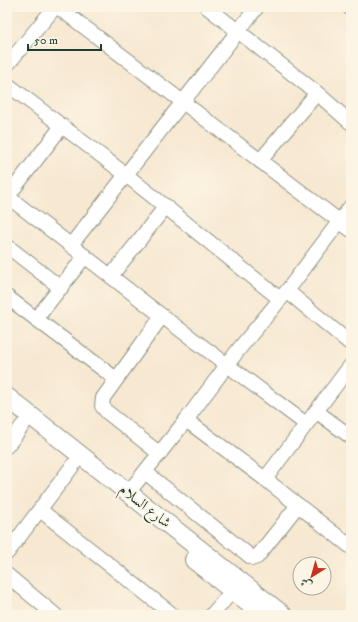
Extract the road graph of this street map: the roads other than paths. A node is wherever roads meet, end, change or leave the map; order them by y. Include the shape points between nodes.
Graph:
1 (56, 7) edge
2 (208, 7) edge
3 (257, 7) edge
4 (349, 7) edge
5 (351, 9) edge
6 (239, 31) junction
7 (7, 65) edge
8 (7, 84) edge
9 (317, 93) junction
10 (183, 102) junction
11 (351, 123) edge
12 (62, 126) junction
13 (260, 161) junction
14 (125, 174) junction
15 (7, 196) edge
16 (166, 206) junction
17 (351, 206) edge
18 (339, 221) junction
19 (351, 230) edge
20 (71, 245) junction
21 (7, 246) edge
22 (85, 256) junction
23 (111, 276) junction
24 (61, 288) junction
25 (284, 295) junction
26 (7, 297) edge
27 (162, 316) junction
28 (36, 319) junction
29 (351, 344) edge
30 (227, 364) junction
31 (351, 365) edge
32 (116, 379) junction
33 (7, 397) edge
34 (316, 411) junction
35 (7, 412) edge
36 (186, 420) junction
37 (306, 424) junction
38 (23, 425) junction
39 (351, 437) edge
40 (7, 446) edge
41 (160, 454) junction
42 (74, 464) junction
43 (145, 472) junction
44 (265, 479) junction
45 (128, 493) junction
46 (298, 505) junction
47 (40, 510) junction
48 (351, 547) edge
49 (7, 553) edge
50 (7, 575) edge
51 (232, 591) junction
52 (55, 615) edge
53 (173, 615) edge
54 (212, 615) edge
55 (263, 615) edge
56 (283, 615) edge

1 - 7 street
1 - 10 street
2 - 6 street
3 - 6 street
4 - 5 street
6 - 9 street
6 - 10 street
8 - 12 street
9 - 11 street
9 - 13 street
10 - 13 street
10 - 14 street
12 - 14 street
12 - 15 street
13 - 18 street
14 - 16 street
14 - 20 street
15 - 20 street
16 - 23 street
16 - 25 street
17 - 18 street
18 - 19 street
18 - 25 street
20 - 22 street
21 - 24 street
22 - 23 street
22 - 24 street
23 - 27 street
24 - 28 street
25 - 29 street
25 - 30 street
26 - 28 street
27 - 30 street
27 - 32 street
28 - 32 street
30 - 36 street
30 - 37 street
31 - 34 street
32 - 41 street via 103,398 102,406
33 - 45 main road, شارع السلام
34 - 37 street
34 - 39 street
35 - 38 main road, شارع السلام
36 - 41 street
36 - 44 street
37 - 44 street
38 - 40 street
38 - 42 main road, شارع السلام
41 - 43 street
42 - 47 street
42 - 51 main road, شارع السلام
43 - 45 street
43 - 46 street via 254,558
44 - 46 street
45 - 56 main road, شارع السلام
46 - 48 street
47 - 49 street
47 - 53 street
50 - 52 street
51 - 54 street
51 - 55 main road, شارع السلام

